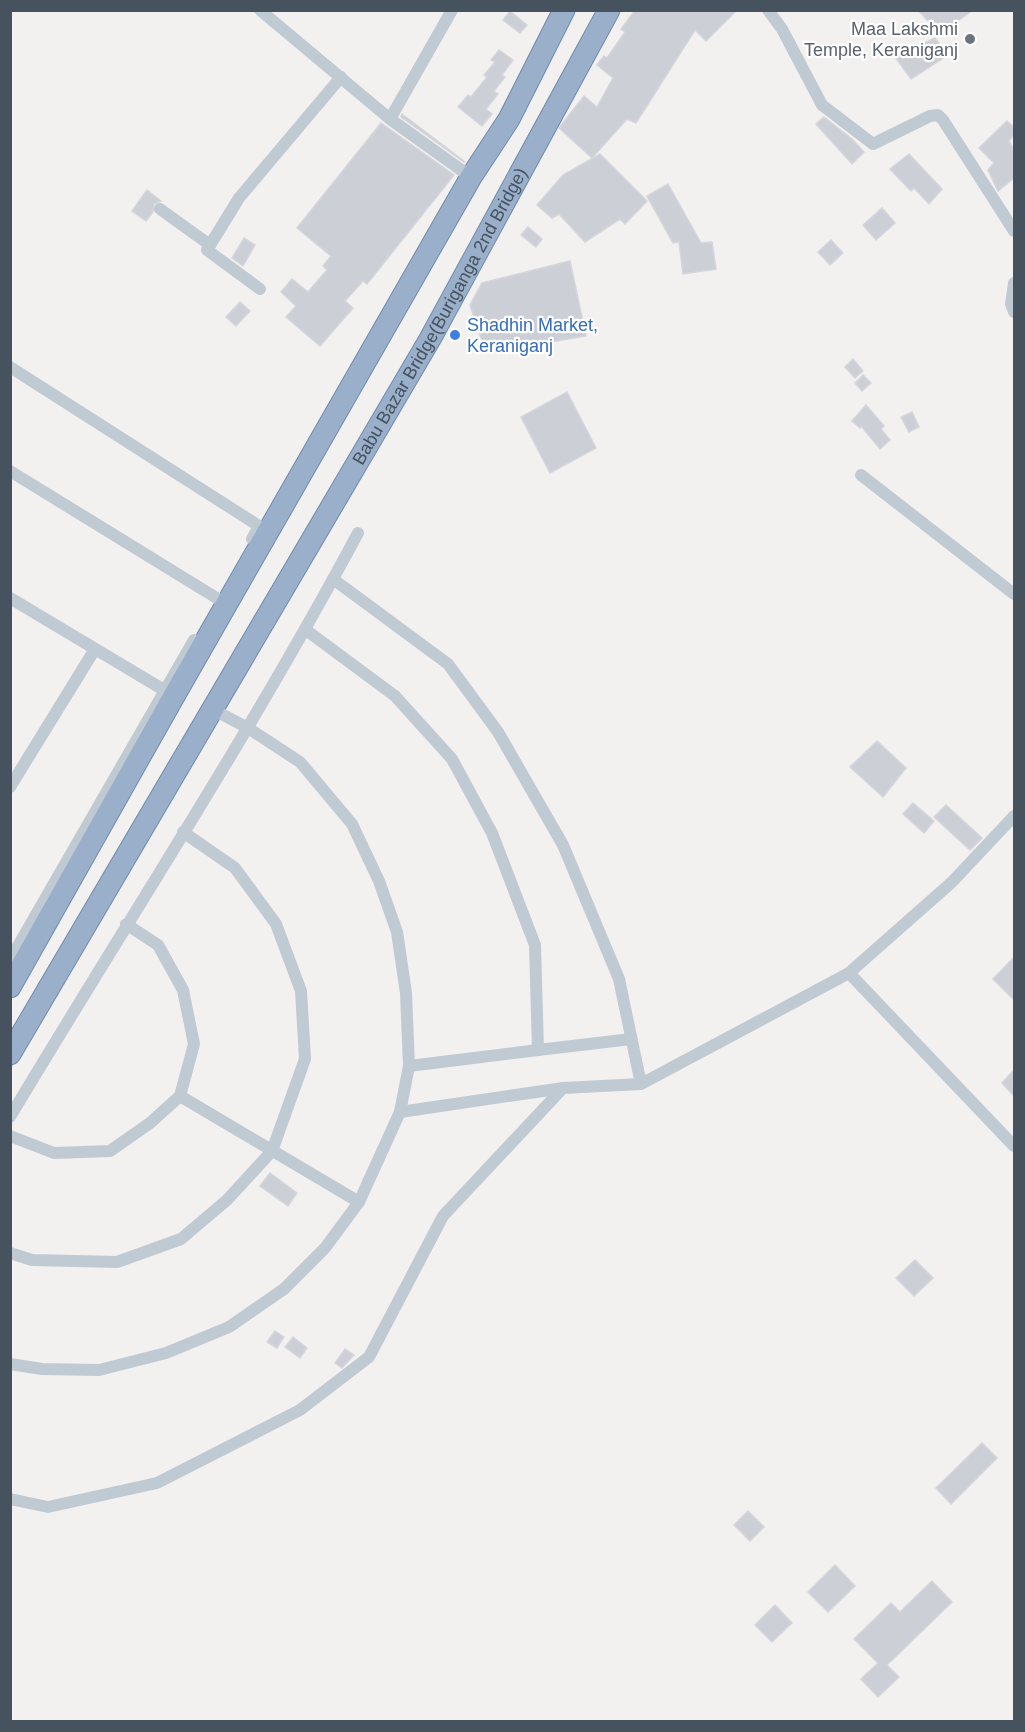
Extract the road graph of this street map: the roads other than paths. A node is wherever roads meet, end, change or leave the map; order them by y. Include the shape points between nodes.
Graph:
1 (260, 10) edge
2 (452, 10) edge
3 (564, 10) edge
4 (609, 10) edge
5 (768, 10) edge
6 (341, 77) junction
7 (390, 119) junction
8 (471, 177) junction
9 (160, 209) dead end
10 (1014, 231) edge
11 (210, 245) junction
12 (1014, 283) edge
13 (260, 289) dead end
14 (1014, 312) edge
15 (10, 367) edge
16 (10, 471) edge
17 (861, 475) dead end
18 (358, 533) dead end
19 (333, 579) junction
20 (1014, 594) edge
21 (12, 601) edge
22 (223, 602) junction
23 (306, 630) junction
24 (95, 649) junction
25 (169, 693) junction
26 (214, 710) junction
27 (248, 728) junction
28 (10, 787) edge
29 (1014, 816) edge
30 (183, 832) junction
31 (126, 924) junction
32 (10, 960) edge
33 (849, 973) junction
34 (10, 987) edge
35 (631, 1039) junction
36 (538, 1050) junction
37 (10, 1054) edge
38 (409, 1066) junction
39 (641, 1084) junction
40 (563, 1088) junction
41 (180, 1096) junction
42 (399, 1112) junction
43 (10, 1117) edge
44 (10, 1136) edge
45 (1014, 1146) edge
46 (272, 1151) junction
47 (359, 1202) junction
48 (10, 1253) edge
49 (10, 1365) edge
50 (10, 1499) edge

1 - 6 street
2 - 7 street
3 - 8 highway via 509,118
4 - 26 highway, Babu Bazar Bridge(Buriganga 2nd Bridge) via 430,339
5 - 10 street via 822,105 873,144 938,115
6 - 7 street
6 - 11 street via 239,198
7 - 8 street
8 - 22 highway
9 - 11 street
11 - 13 street via 207,250
12 - 14 street
15 - 22 street via 260,526
16 - 22 street
17 - 20 street
18 - 19 street
19 - 23 street
19 - 35 street via 448,664 498,732 563,845 619,979
21 - 24 street
22 - 25 highway
23 - 27 street
23 - 36 street via 395,696 452,759 492,833 535,945
24 - 25 street
24 - 28 street
25 - 32 street
25 - 34 highway
26 - 27 street
26 - 37 highway, Babu Bazar Bridge(Buriganga 2nd Bridge)
27 - 30 street
27 - 38 street via 300,762 352,824 397,932 406,993
29 - 33 street via 952,882
30 - 31 street
30 - 46 street via 235,868 276,924 301,991 305,1059
31 - 41 street via 158,945 183,990 194,1044
31 - 43 street
33 - 39 street
33 - 45 street
35 - 36 street
35 - 39 street
36 - 38 street
38 - 42 street
39 - 40 street
40 - 42 street
40 - 50 street via 443,1216 369,1357 300,1410 158,1483 48,1507
41 - 44 street via 150,1124 110,1151 54,1153
41 - 46 street
42 - 47 street
46 - 47 street
46 - 48 street via 227,1200 181,1239 117,1262 32,1260
47 - 49 street via 325,1248 284,1289 229,1327 166,1353 99,1370

